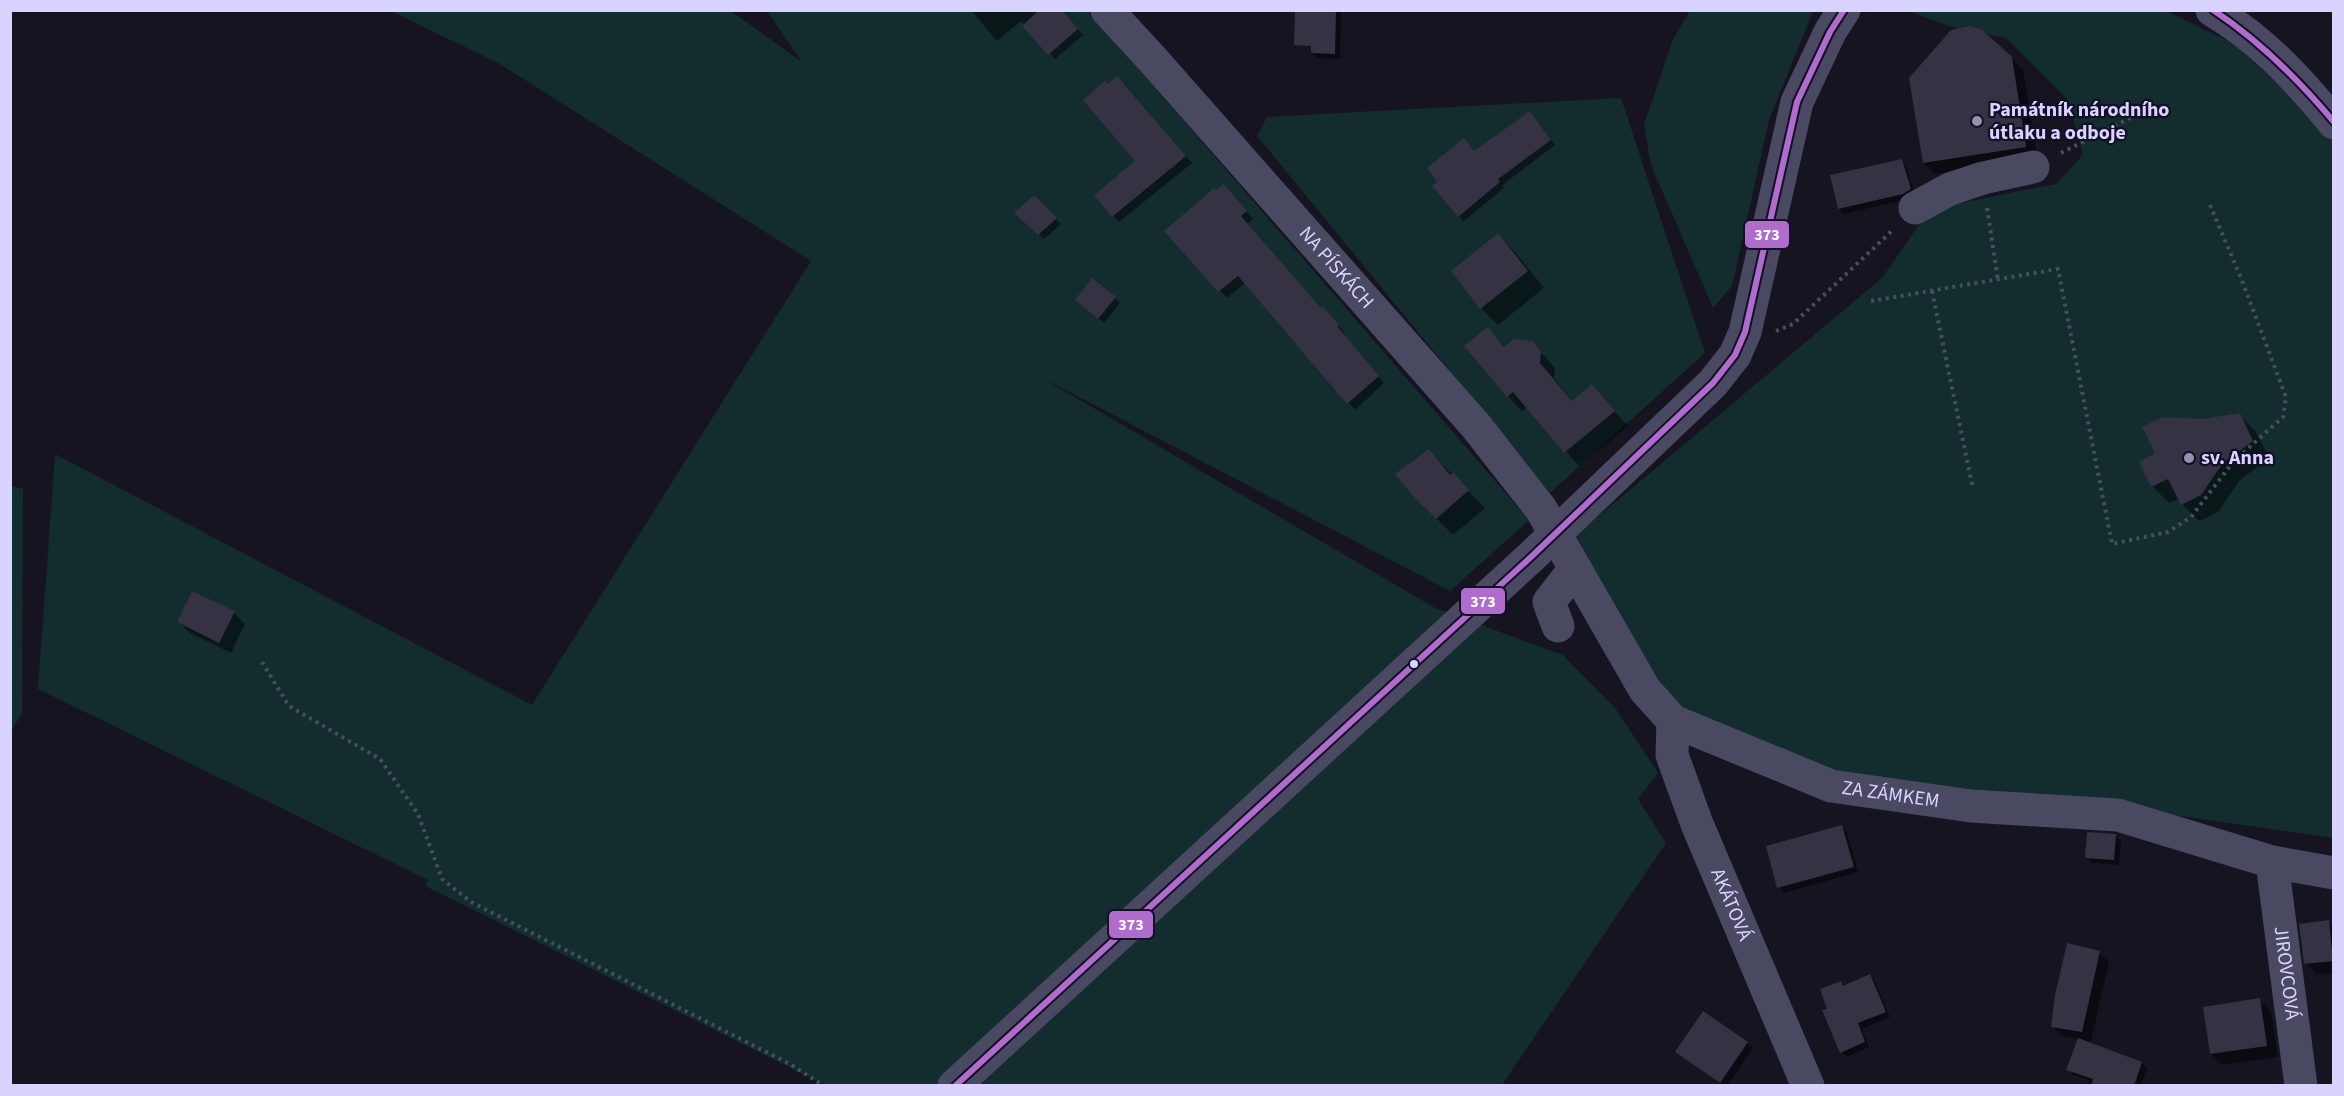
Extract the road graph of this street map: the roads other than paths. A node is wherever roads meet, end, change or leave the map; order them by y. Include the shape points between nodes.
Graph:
1 (1107, 10) edge
2 (1138, 10) edge
3 (1844, 10) edge
4 (2212, 10) edge
5 (1153, 60) junction
6 (2334, 123) edge
7 (2033, 166) road end
8 (1915, 208) road end
9 (1554, 534) junction
10 (1574, 570) junction
11 (1558, 626) dead end
12 (1673, 721) junction
13 (2272, 862) junction
14 (2334, 873) edge
15 (954, 1086) edge
16 (1808, 1086) edge
17 (2301, 1086) edge

1 - 5 street, NA PÍSKÁCH
2 - 5 street via 1147,26
3 - 9 street via 1797,102 1745,332 1729,365
4 - 6 street via 2283,64
5 - 9 street, NA PÍSKÁCH via 1476,426 1541,509
7 - 8 street via 1950,189
9 - 10 street, ZA ZÁMKEM
9 - 15 street
10 - 11 street via 1549,602
10 - 12 street, ZA ZÁMKEM via 1646,690
12 - 13 street, ZA ZÁMKEM via 1831,786 1971,806 2118,815
12 - 16 street, AKÁTOVÁ via 1675,765
13 - 14 street, ZA ZÁMKEM
13 - 17 street, JIROVCOVÁ

